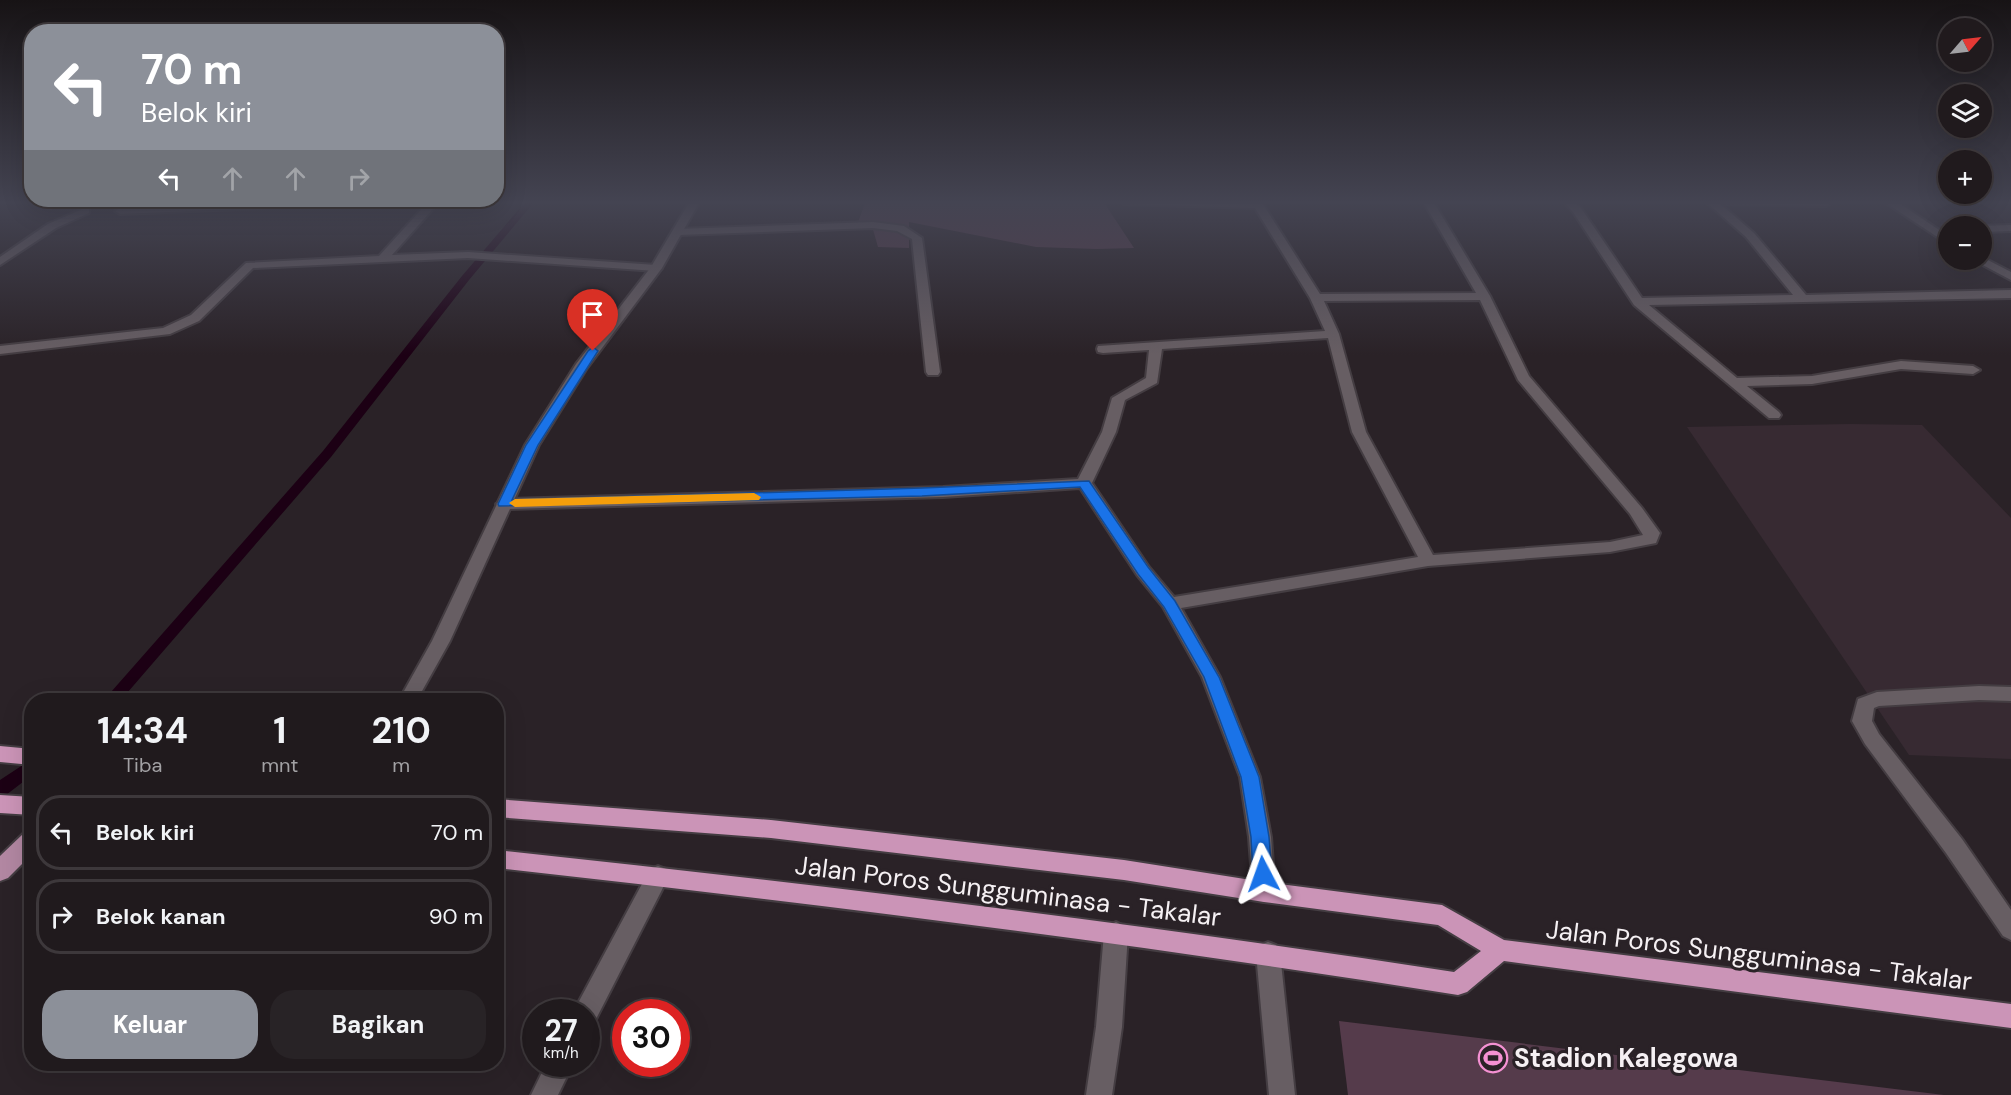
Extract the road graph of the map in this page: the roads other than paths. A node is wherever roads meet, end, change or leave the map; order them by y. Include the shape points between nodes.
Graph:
1 (14, 252) edge
2 (388, 252) edge
3 (665, 252) edge
4 (919, 252) edge
5 (1287, 252) edge
6 (1459, 252) edge
7 (1605, 252) edge
8 (1764, 252) edge
9 (382, 259) junction
10 (0, 262) edge
11 (1992, 266) edge
12 (656, 268) junction
13 (2011, 277) edge
14 (2011, 294) edge
15 (1485, 296) junction
16 (1316, 298) junction
17 (1802, 298) junction
18 (1638, 302) junction
19 (1334, 334) junction
20 (1156, 347) junction
21 (1104, 349) dead end
22 (0, 350) edge
23 (1973, 370) dead end
24 (933, 372) dead end
25 (1732, 382) junction
26 (1774, 415) dead end
27 (1084, 483) junction
28 (504, 504) junction
29 (1428, 561) junction
30 (1170, 604) junction
31 (412, 693) edge
32 (2011, 694) edge
33 (0, 754) edge
34 (24, 756) edge
35 (2, 804) edge
36 (24, 805) edge
37 (504, 808) edge
38 (24, 847) edge
39 (504, 860) edge
40 (0, 871) edge
41 (658, 876) junction
42 (1264, 892) junction
43 (2011, 929) edge
44 (1116, 933) junction
45 (1500, 950) junction
46 (1268, 953) junction
47 (593, 999) edge
48 (2011, 1016) edge
49 (553, 1077) edge
50 (544, 1095) edge
51 (1099, 1095) edge
52 (1282, 1095) edge

1 - 10 street
2 - 9 street
3 - 12 street
4 - 24 street
5 - 16 street
6 - 15 street
7 - 18 street
8 - 17 street
9 - 12 street via 468,255
9 - 22 street via 250,265 195,318 166,331
11 - 13 street
12 - 28 street via 580,367 532,445
14 - 17 street
15 - 16 street
15 - 29 street via 1523,377 1652,533 1650,539 1610,548
16 - 19 street
17 - 18 street
18 - 25 street
19 - 20 street
19 - 29 street via 1359,432
20 - 21 street
20 - 27 street via 1152,380 1119,398 1109,432
23 - 25 street via 1901,365 1812,380
25 - 26 street
27 - 28 street via 932,492
27 - 30 street
28 - 31 street via 441,641
29 - 30 street
30 - 42 street via 1211,677 1250,777
32 - 43 street via 1877,699 1865,704 1862,721
33 - 34 highway
35 - 36 highway
37 - 42 highway, Jalan Poros Sungguminasa - Takalar via 771,830 1124,870
38 - 40 main road
39 - 41 highway, Jalan Poros Sungguminasa - Takalar
41 - 44 highway, Jalan Poros Sungguminasa - Takalar
41 - 47 street
42 - 45 highway, Jalan Poros Sungguminasa - Takalar via 1442,915
44 - 46 highway, Jalan Poros Sungguminasa - Takalar
44 - 51 street
45 - 46 highway, Jalan Poros Sungguminasa - Takalar via 1458,984
45 - 48 highway, Jalan Poros Sungguminasa - Takalar
46 - 52 street
49 - 50 street

